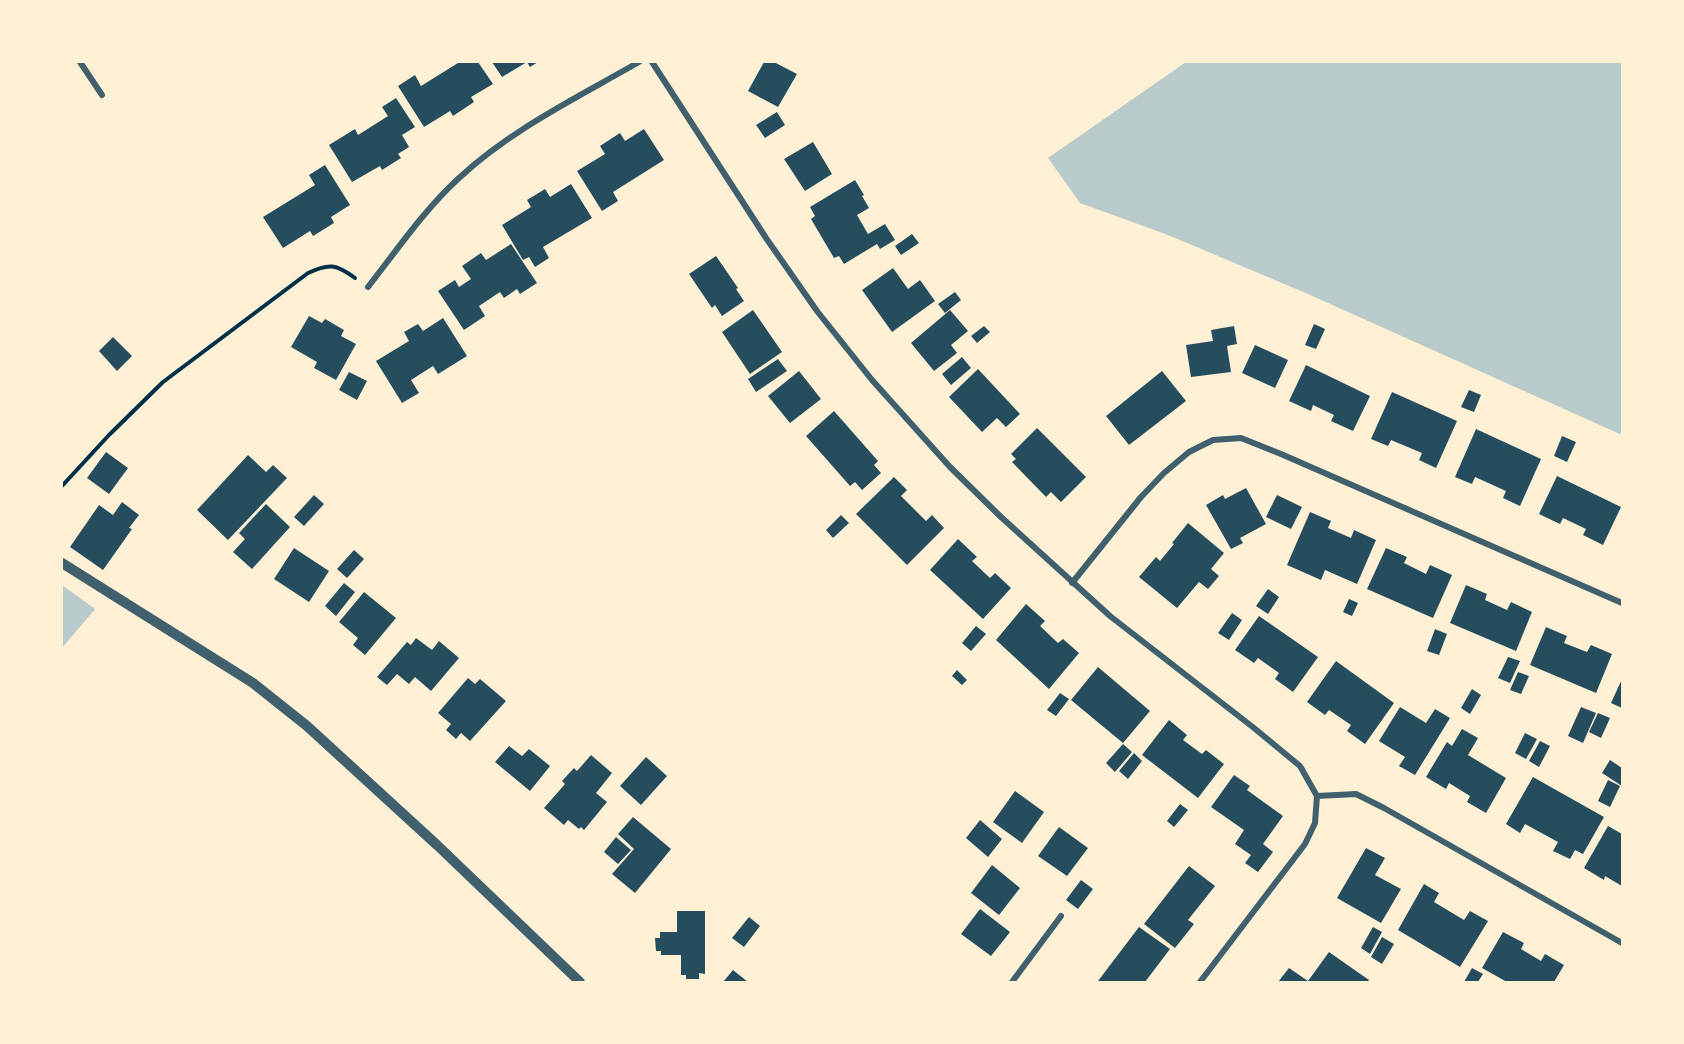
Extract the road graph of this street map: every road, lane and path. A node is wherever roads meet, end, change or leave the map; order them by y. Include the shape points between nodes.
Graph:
1 (80, 62) edge
2 (639, 62) edge
3 (652, 62) edge
4 (102, 95) dead end
5 (368, 287) joint
6 (62, 486) edge
7 (62, 563) edge
8 (1072, 583) junction
9 (1623, 603) edge
10 (1317, 795) junction
11 (1061, 916) dead end
12 (1623, 942) edge
13 (580, 982) edge
14 (1012, 982) edge
15 (1200, 982) edge

1 - 4 street
2 - 5 street via 536,122 473,166 427,211
3 - 8 street via 760,229 817,311 872,380 950,467
5 - 6 path via 341,269 324,266 308,273 163,382
7 - 13 street via 253,683 307,726
8 - 9 street via 1164,473 1189,452 1213,440 1241,438
8 - 10 street via 1300,766
10 - 12 street via 1356,794
10 - 15 street via 1315,823 1305,844
11 - 14 street

